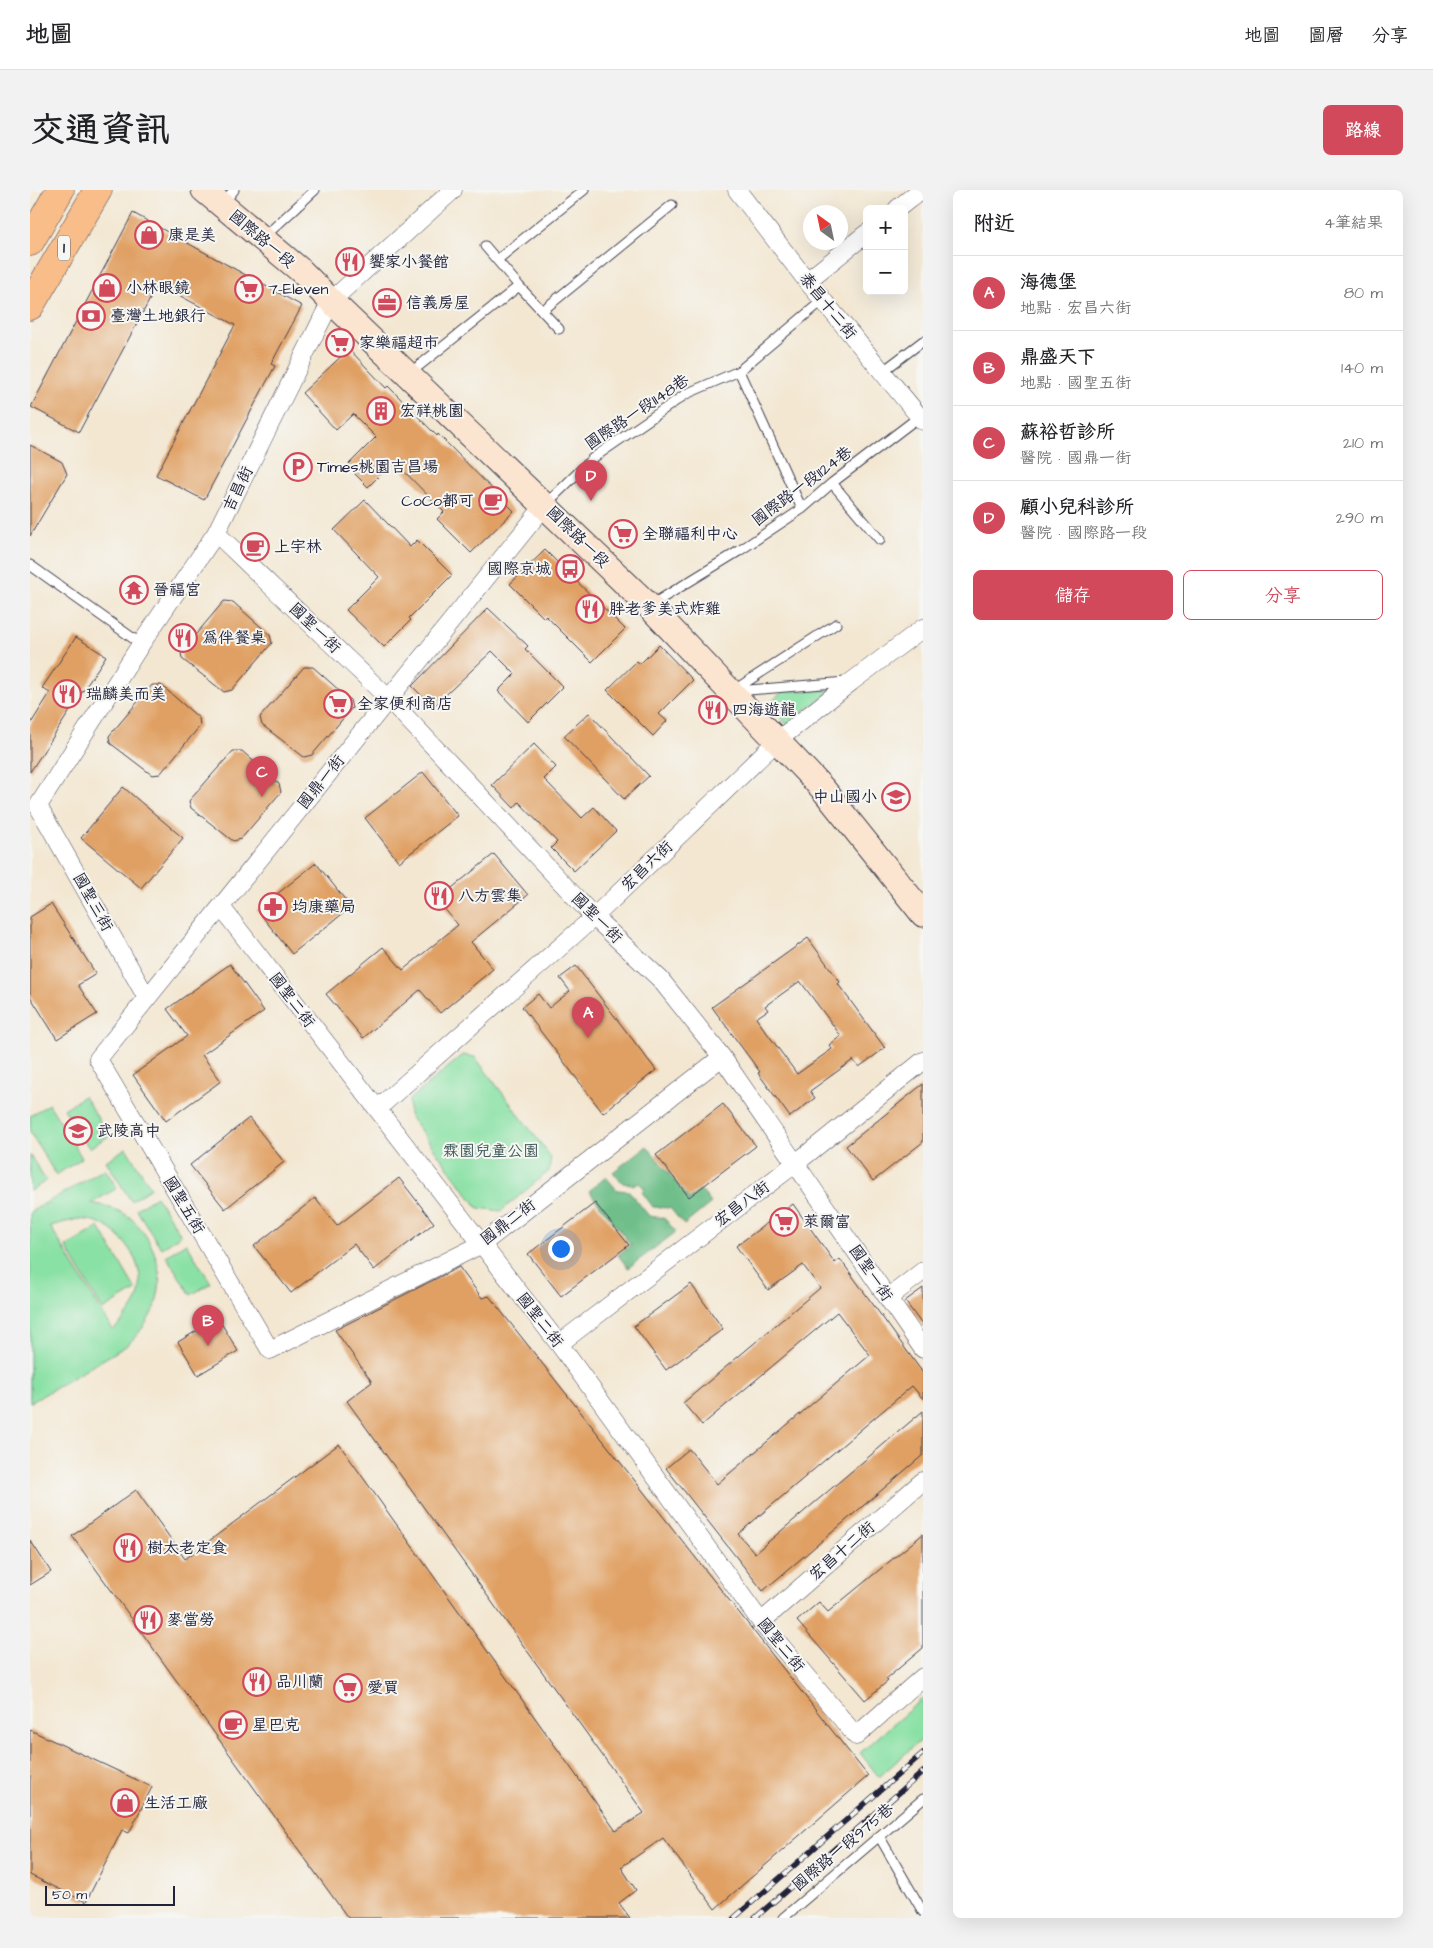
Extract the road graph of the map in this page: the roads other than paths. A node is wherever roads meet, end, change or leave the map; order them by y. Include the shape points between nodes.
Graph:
1 (60, 190) edge
2 (98, 190) edge
3 (315, 190) edge
4 (453, 190) edge
5 (584, 190) edge
6 (737, 190) edge
7 (921, 190) edge
8 (220, 195) edge
9 (672, 205) dead end
10 (902, 205) edge
11 (863, 236) edge
12 (262, 239) junction
13 (30, 242) edge
14 (485, 246) dead end
15 (497, 260) junction
16 (807, 281) junction
17 (519, 286) junction
18 (823, 300) junction
19 (331, 302) junction
20 (30, 306) edge
21 (542, 311) junction
22 (558, 329) dead end
23 (923, 341) edge
24 (739, 371) junction
25 (882, 372) junction
26 (408, 375) junction
27 (922, 417) edge
28 (832, 483) junction
29 (545, 505) junction
30 (802, 509) junction
31 (216, 533) junction
32 (880, 540) dead end
33 (30, 565) edge
34 (649, 606) junction
35 (836, 624) dead end
36 (923, 628) edge
37 (141, 644) junction
38 (851, 682) junction
39 (731, 692) junction
40 (388, 698) junction
41 (778, 740) junction
42 (34, 807) edge
43 (221, 907) junction
44 (923, 914) edge
45 (594, 917) junction
46 (147, 998) junction
47 (722, 1057) junction
48 (98, 1060) joint
49 (923, 1061) edge
50 (376, 1109) junction
51 (796, 1163) junction
52 (482, 1244) junction
53 (923, 1271) edge
54 (888, 1298) junction
55 (559, 1344) junction
56 (923, 1349) edge
57 (270, 1350) joint
58 (923, 1481) edge
59 (761, 1622) junction
60 (923, 1677) edge
61 (923, 1799) edge
62 (880, 1836) junction
63 (923, 1912) edge
64 (783, 1918) edge

1 - 13 main road, 1
2 - 20 main road, 1
3 - 12 lane
4 - 19 street, 吉昌街
5 - 15 lane
6 - 16 street, 泰昌十二街
7 - 10 street
8 - 12 street, 國際路一段
9 - 21 lane
11 - 16 street
12 - 19 street, 國際路一段 via 300,270
14 - 15 lane
15 - 17 lane
16 - 18 street, 泰昌十二街
17 - 21 lane
17 - 26 lane
18 - 24 lane, 國際路一段1148巷
18 - 25 street, 泰昌十二街
19 - 26 street, 國際路一段
19 - 31 street, 吉昌街
21 - 22 lane
23 - 25 lane
24 - 29 lane, 國際路一段1148巷 via 686,394 593,458
24 - 30 lane
25 - 27 street, 泰昌十二街
26 - 29 street, 國際路一段
27 - 28 lane, 國際路一段1124巷
28 - 30 lane, 國際路一段1124巷
28 - 32 lane
29 - 34 street, 國際路一段
29 - 40 street, 國鼎一街
30 - 34 lane, 國際路一段1124巷
31 - 37 street, 吉昌街
31 - 40 street, 國聖一街
33 - 37 lane
34 - 39 street, 國際路一段
35 - 39 lane
36 - 38 street, 宏昌六街
37 - 42 street, 吉昌街
38 - 39 lane
38 - 41 street, 宏昌六街
39 - 41 street, 國際路一段
40 - 43 street, 國鼎一街
40 - 45 street, 國聖一街
41 - 44 street, 國際路一段 via 823,789
41 - 45 street, 宏昌六街
42 - 46 street, 國聖三街
43 - 46 street, 國鼎一街
43 - 50 street, 國聖二街
45 - 47 street, 國聖一街 via 660,979
45 - 50 street, 宏昌六街
46 - 48 street, 國鼎一街
47 - 51 street, 國聖一街
47 - 52 street, 國鼎二街
48 - 57 street, 國聖五街
49 - 51 street, 宏昌八街
50 - 52 street, 國聖二街
51 - 54 street, 國聖一街
51 - 55 street, 宏昌八街
52 - 55 street, 國聖二街
52 - 57 street, 國鼎二街
53 - 54 street
54 - 56 street, 國聖一街
55 - 59 street, 國聖二街
58 - 59 street, 宏昌十二街
59 - 60 street, 國聖二街 via 856,1736
61 - 62 lane, 國際路一段975巷
62 - 63 lane
62 - 64 lane, 國際路一段975巷

